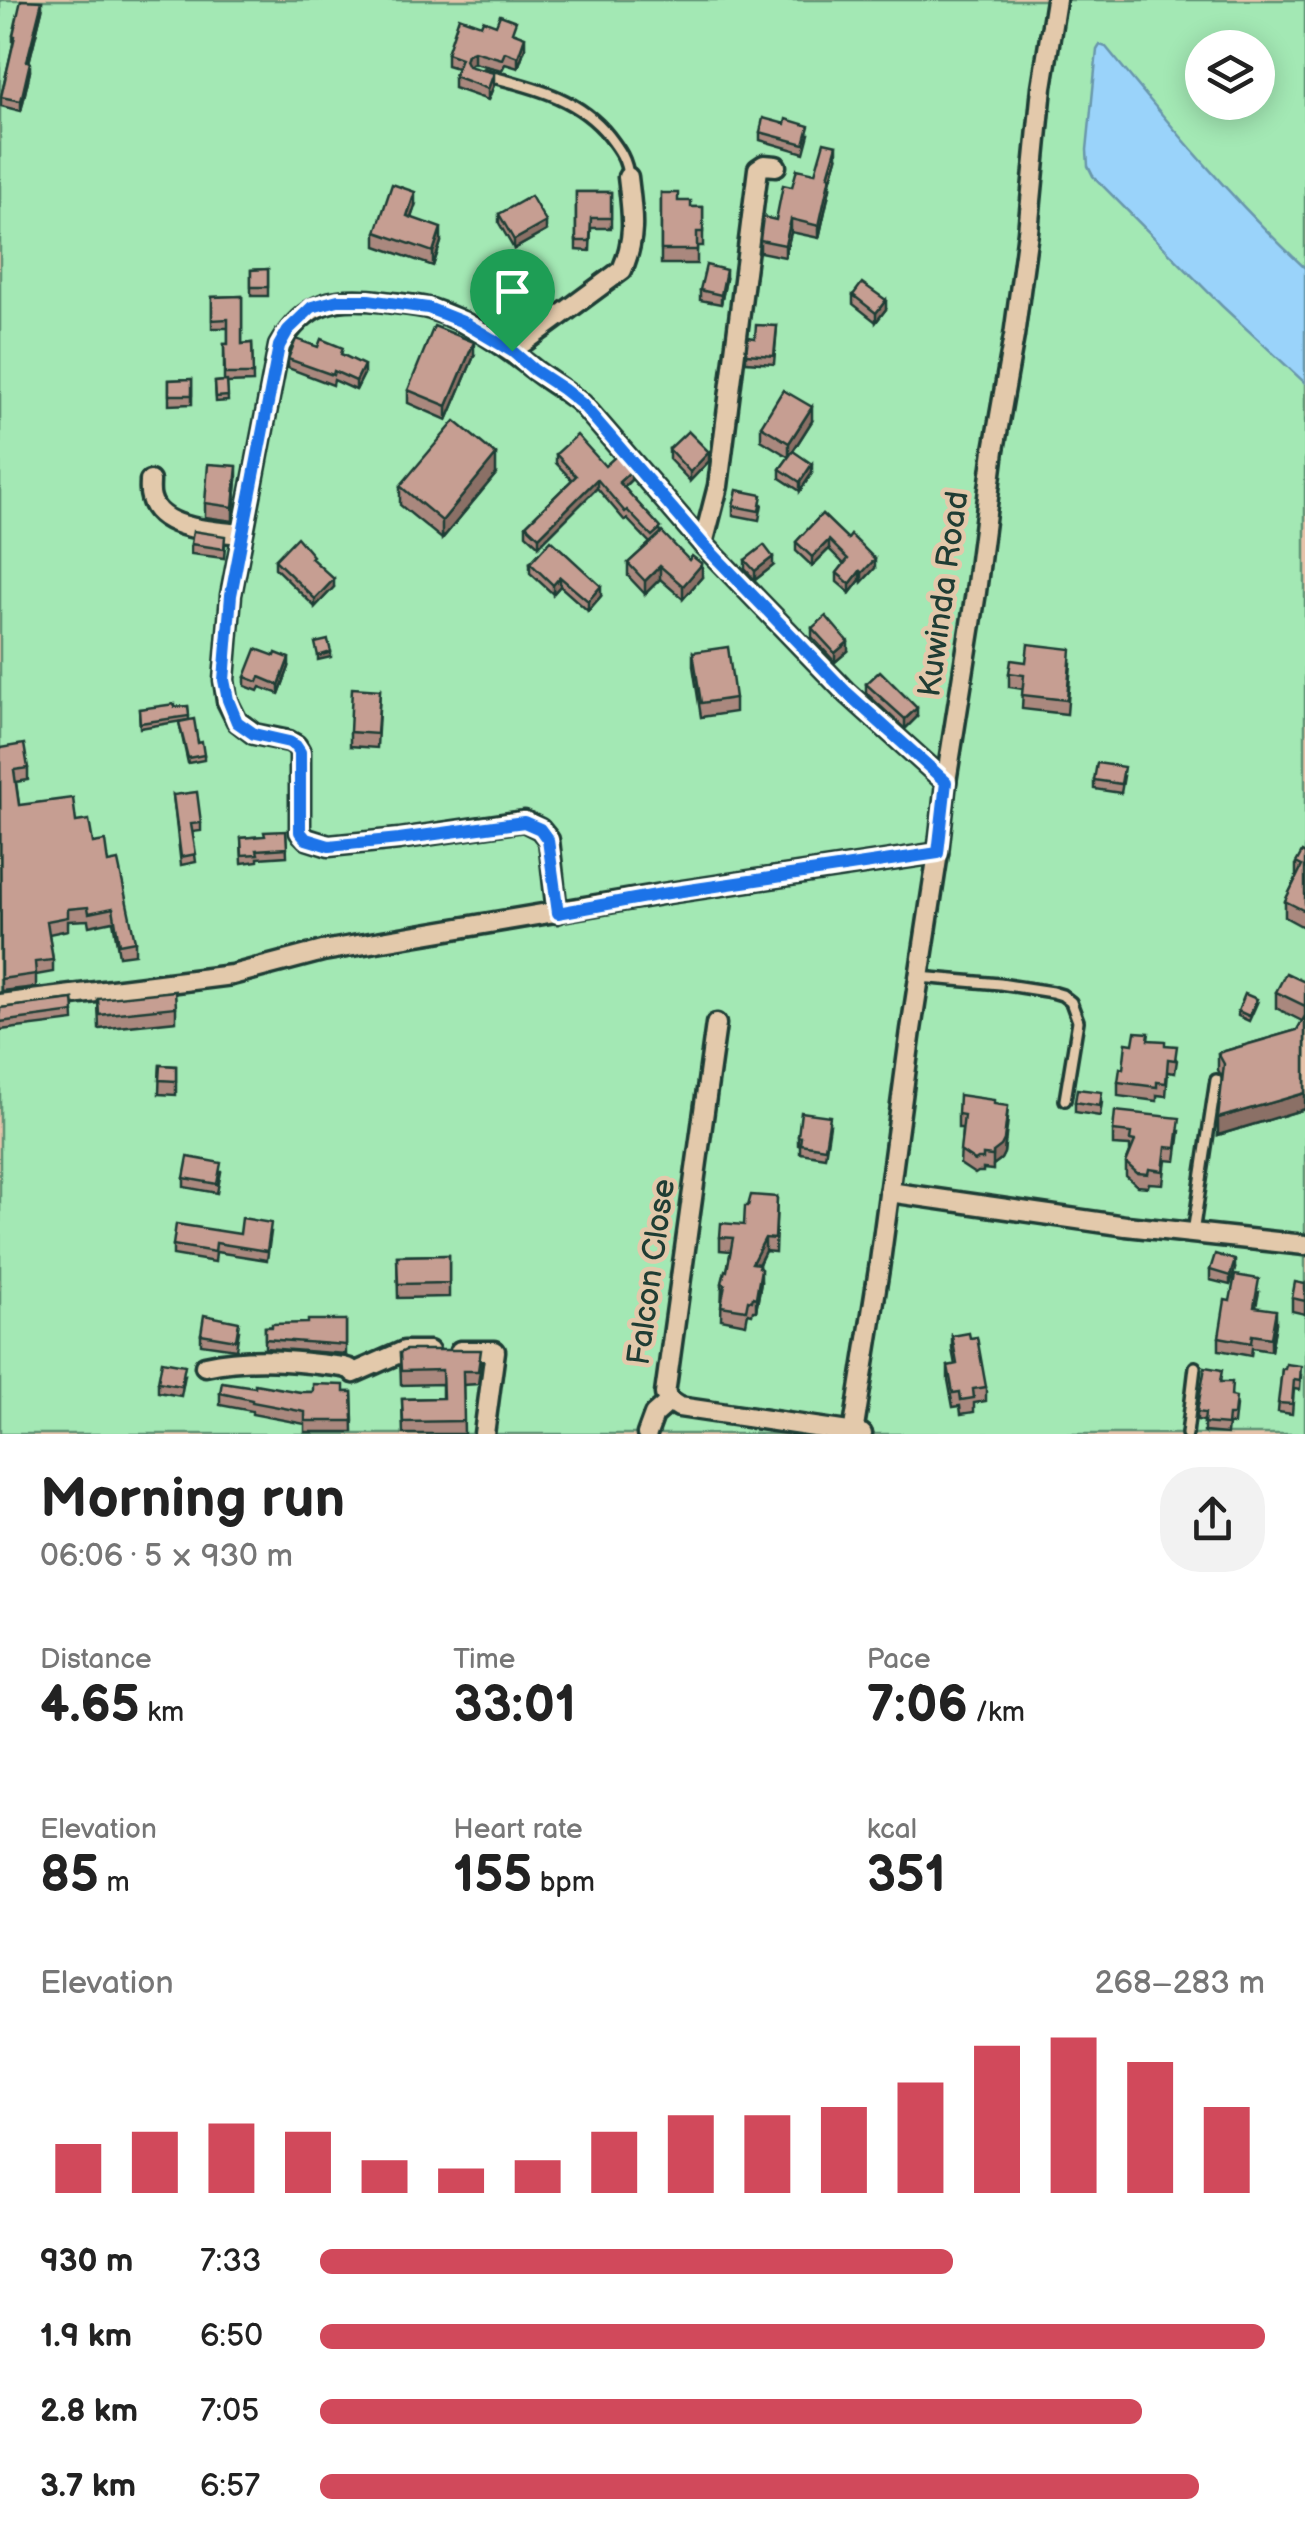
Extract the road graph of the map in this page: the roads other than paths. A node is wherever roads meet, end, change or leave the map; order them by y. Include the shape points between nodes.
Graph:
1 (1056, 0) edge
2 (472, 72) edge
3 (776, 166) dead end
4 (628, 178) joint
5 (512, 351) junction
6 (150, 482) dead end
7 (242, 534) junction
8 (703, 544) junction
9 (946, 782) junction
10 (938, 853) junction
11 (558, 913) junction
12 (919, 977) junction
13 (0, 1004) edge
14 (716, 1024) dead end
15 (1216, 1080) dead end
16 (1065, 1100) dead end
17 (889, 1192) junction
18 (1193, 1233) junction
19 (1305, 1246) edge
20 (205, 1366) dead end
21 (1195, 1367) dead end
22 (670, 1402) junction
23 (484, 1434) edge
24 (648, 1434) edge
25 (856, 1434) edge
26 (1187, 1434) edge

1 - 9 street, Kuwinda Road
2 - 4 lane via 571,102 622,152
3 - 8 street via 758,169 718,486
4 - 5 street via 634,230 622,270
5 - 7 street via 428,308 368,300 312,307 279,346
5 - 8 street via 582,404
6 - 7 street via 156,508 176,523
7 - 11 street via 224,680 237,722 300,752 300,832 329,846 524,822 548,840
8 - 9 street via 845,691
9 - 10 street, Kuwinda Road
10 - 11 street
10 - 12 street, Kuwinda Road
11 - 13 street via 322,951 232,974
12 - 16 lane via 1052,992 1071,1002 1078,1021
12 - 17 street, Kuwinda Road
14 - 22 street, Falcon Close
15 - 18 lane
17 - 18 street
17 - 25 street, Kuwinda Road
18 - 19 street
20 - 23 street via 275,1360 354,1374 404,1351 496,1351
21 - 26 lane
22 - 24 street via 654,1415
22 - 25 street, Falcon Close

